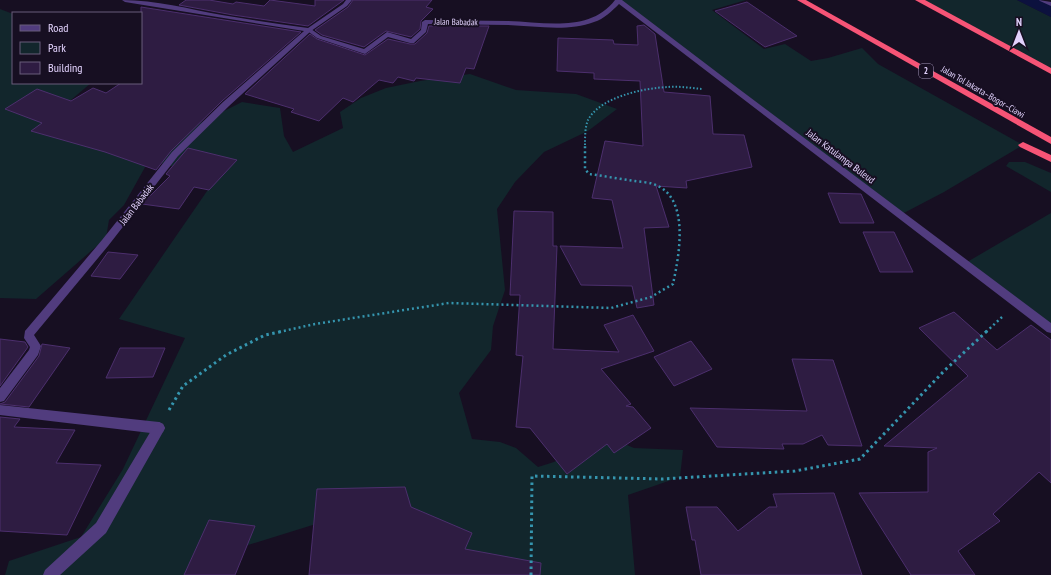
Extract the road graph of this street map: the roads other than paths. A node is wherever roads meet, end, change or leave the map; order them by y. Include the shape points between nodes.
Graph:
1 (125, 0) edge
2 (349, 0) edge
3 (619, 0) edge
4 (802, 0) edge
5 (919, 0) edge
6 (1042, 0) edge
7 (1051, 4) edge
8 (309, 30) junction
9 (1051, 71) edge
10 (1051, 141) edge
11 (1023, 146) dead end
12 (1051, 159) edge
13 (1051, 329) edge
14 (0, 397) edge
15 (0, 410) edge
16 (50, 575) edge

1 - 8 street
2 - 8 street, Jalan Babadak
3 - 8 street, Jalan Babadak via 590,22 426,22 424,31 412,42 387,34 365,52 319,37
3 - 13 street, Jalan Katulampa Buleud
4 - 10 highway, Jalan Tol Jakarta–Bogor–Ciawi / 2
5 - 9 highway
6 - 7 street
8 - 14 street, Jalan Babadak via 226,104 175,154 105,243 28,334 36,346 34,352
11 - 12 highway
15 - 16 street via 159,428 101,528

